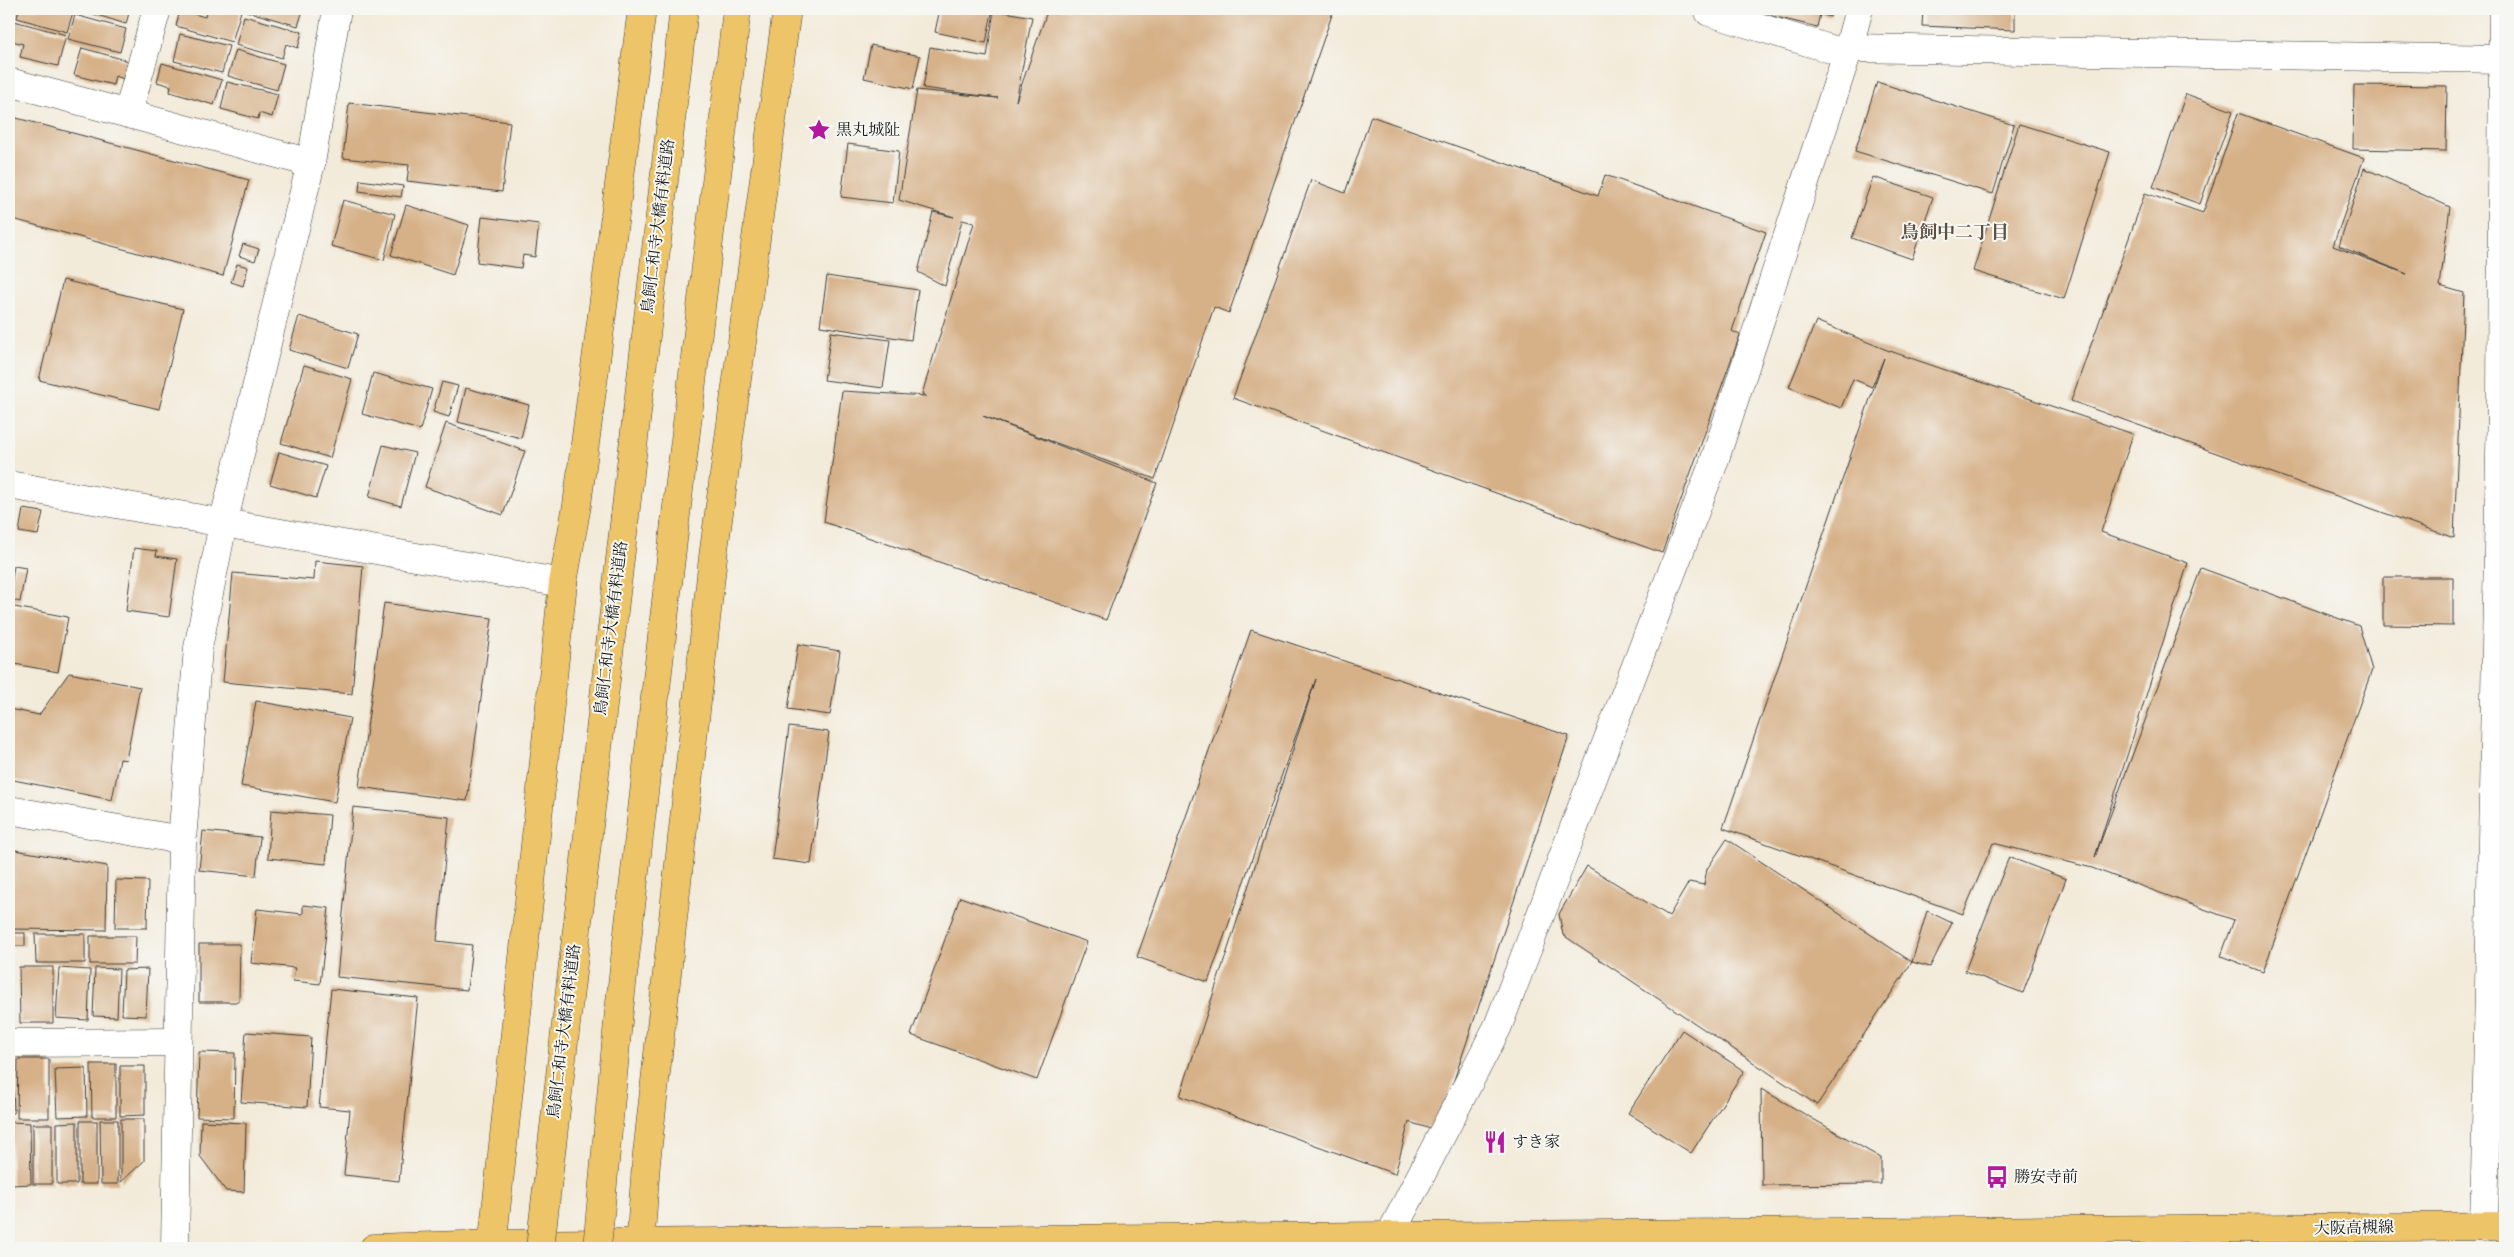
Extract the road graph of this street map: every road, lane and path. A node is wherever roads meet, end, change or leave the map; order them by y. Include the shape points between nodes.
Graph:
1 (156, 9) edge
2 (337, 9) edge
3 (642, 9) edge
4 (684, 9) edge
5 (737, 9) edge
6 (787, 9) edge
7 (1859, 9) edge
8 (2502, 9) edge
9 (1709, 12) dead end
10 (1848, 51) junction
11 (2503, 59) edge
12 (9, 82) edge
13 (128, 113) junction
14 (311, 163) junction
15 (2503, 406) edge
16 (9, 485) edge
17 (223, 524) junction
18 (563, 583) junction
19 (2499, 809) edge
20 (9, 810) edge
21 (182, 840) junction
22 (178, 1042) junction
23 (9, 1043) edge
24 (2494, 1227) edge
25 (1389, 1237) junction
26 (1607, 1242) edge
27 (1053, 1244) edge
28 (641, 1246) edge
29 (492, 1247) edge
30 (175, 1248) edge
31 (374, 1248) edge
32 (540, 1248) edge
33 (597, 1248) edge

1 - 13 street
2 - 14 street
3 - 18 main road via 577,506
4 - 32 main road, 鳥飼仁和寺大橋有料道路, bridge
5 - 33 main road, bridge via 619,1011
6 - 28 main road via 713,557 647,1153
7 - 10 street
8 - 11 street
9 - 10 street
10 - 11 street
10 - 25 street via 1714,462 1498,1026
11 - 15 street
12 - 13 street
13 - 14 street
14 - 17 street
15 - 19 street
16 - 17 street
17 - 18 street
17 - 21 street via 198,648
18 - 29 main road
19 - 24 street
20 - 21 street
21 - 22 street
22 - 23 street
22 - 30 street
24 - 26 main road, 大阪高槻線
25 - 26 main road, 大阪高槻線
25 - 27 main road, 大阪高槻線
27 - 28 main road, 大阪高槻線
28 - 29 main road, 大阪高槻線
29 - 31 main road, 大阪高槻線

